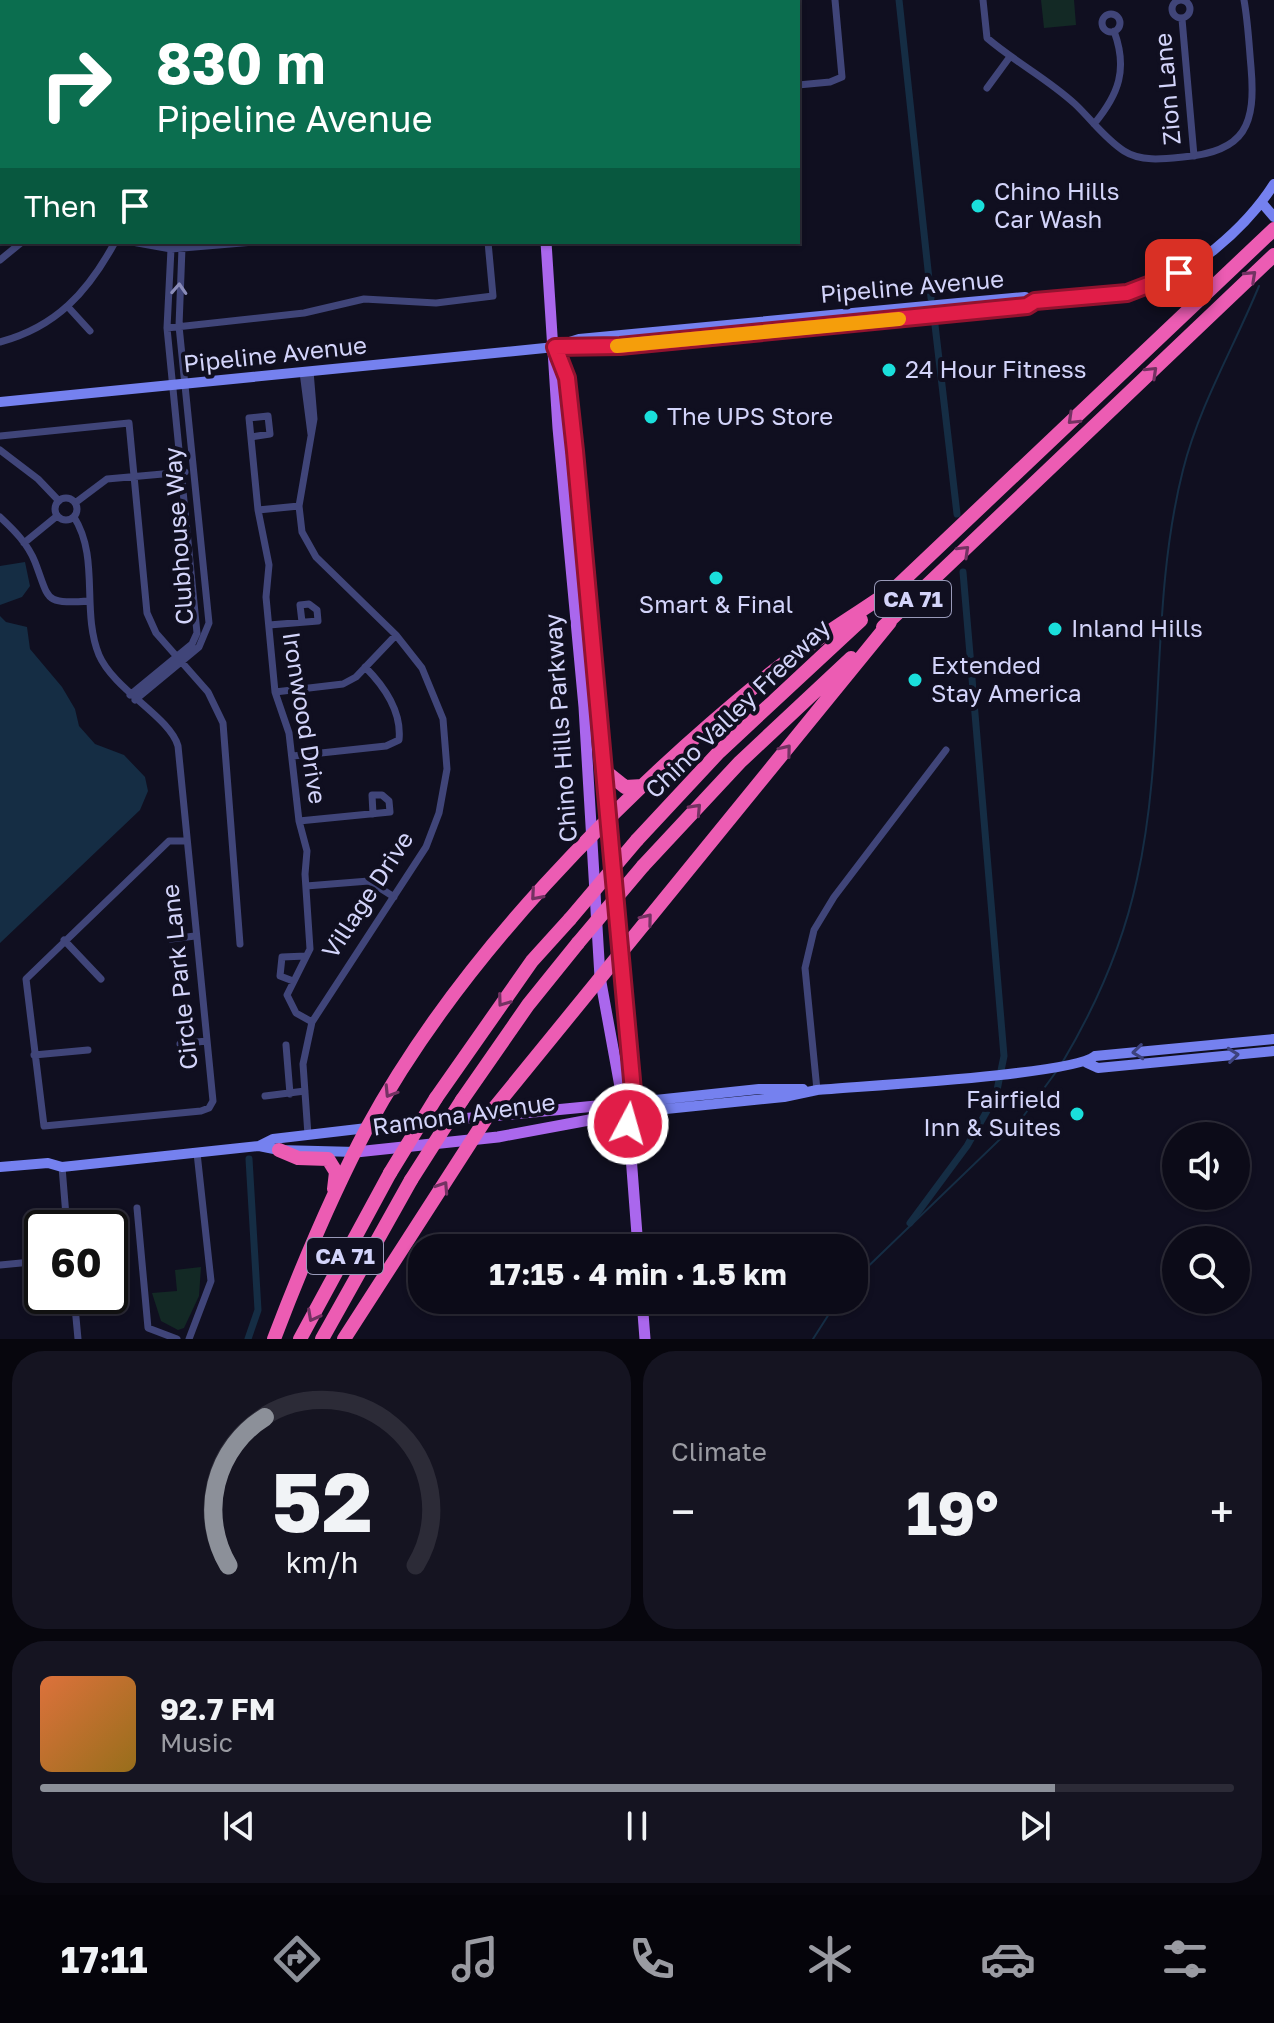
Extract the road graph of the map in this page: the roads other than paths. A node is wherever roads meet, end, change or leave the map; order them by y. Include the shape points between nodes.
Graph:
1 (835, 0) edge
2 (983, 0) edge
3 (1244, 0) edge
4 (1182, 19) dead end
5 (1114, 31) dead end
6 (1009, 58) junction
7 (800, 85) edge
8 (987, 88) dead end
9 (1094, 124) junction
10 (1194, 156) junction
11 (1274, 184) edge
12 (1262, 203) junction
13 (1274, 205) edge
14 (1274, 217) edge
15 (1274, 229) edge
16 (20, 244) edge
17 (114, 244) edge
18 (143, 244) edge
19 (230, 244) edge
20 (488, 244) edge
21 (546, 244) edge
22 (182, 248) junction
23 (171, 249) junction
24 (1274, 255) edge
25 (0, 260) edge
26 (69, 308) junction
27 (179, 326) junction
28 (167, 328) junction
29 (90, 331) dead end
30 (0, 342) edge
31 (555, 347) junction
32 (306, 372) junction
33 (187, 385) junction
34 (175, 386) junction
35 (0, 402) edge
36 (0, 436) edge
37 (251, 437) dead end
38 (0, 450) edge
39 (184, 472) junction
40 (195, 472) junction
41 (133, 476) junction
42 (59, 501) junction
43 (75, 503) junction
44 (299, 506) junction
45 (258, 510) junction
46 (57, 516) junction
47 (0, 517) edge
48 (74, 517) junction
49 (24, 543) junction
50 (896, 587) junction
51 (90, 601) junction
52 (302, 622) dead end
53 (890, 622) junction
54 (269, 625) junction
55 (396, 635) junction
56 (179, 660) junction
57 (365, 667) junction
58 (275, 692) junction
59 (132, 697) junction
60 (946, 750) dead end
61 (293, 756) junction
62 (605, 771) junction
63 (643, 786) junction
64 (373, 814) dead end
65 (609, 818) junction
66 (299, 821) junction
67 (591, 839) junction
68 (186, 841) junction
69 (306, 886) junction
70 (394, 897) junction
71 (195, 936) junction
72 (171, 939) dead end
73 (64, 940) junction
74 (240, 944) dead end
75 (622, 949) junction
76 (306, 956) junction
77 (600, 977) junction
78 (101, 979) dead end
79 (293, 981) junction
80 (312, 1022) junction
81 (1274, 1039) edge
82 (206, 1041) junction
83 (180, 1044) dead end
84 (286, 1045) dead end
85 (1192, 1047) junction
86 (88, 1050) dead end
87 (1274, 1051) edge
88 (34, 1055) junction
89 (1193, 1059) junction
90 (1087, 1063) junction
91 (817, 1090) junction
92 (305, 1091) junction
93 (290, 1094) junction
94 (265, 1096) dead end
95 (627, 1108) junction
96 (487, 1117) junction
97 (367, 1128) junction
98 (308, 1135) junction
99 (473, 1141) junction
100 (259, 1146) junction
101 (279, 1150) junction
102 (356, 1152) junction
103 (197, 1153) junction
104 (85, 1164) junction
105 (0, 1167) edge
106 (62, 1167) junction
107 (63, 1179) junction
108 (137, 1208) dead end
109 (66, 1210) edge
110 (325, 1217) junction
111 (637, 1234) edge
112 (24, 1263) edge
113 (0, 1265) edge
114 (76, 1314) edge
115 (643, 1314) edge
116 (78, 1339) edge
117 (177, 1339) edge
118 (189, 1339) edge
119 (274, 1339) edge
120 (300, 1339) edge
121 (322, 1339) edge
122 (344, 1339) edge
123 (645, 1339) edge

1 - 7 street via 842,77
2 - 6 street via 987,38
3 - 10 street via 1254,107 1246,128 1228,147
4 - 10 street, Zion Lane
5 - 9 street via 1122,74 1111,104
6 - 8 street
6 - 9 street via 1074,103
9 - 10 street via 1124,151 1143,158
11 - 12 main road, Pipeline Avenue
12 - 13 main road
12 - 14 main road
12 - 31 main road, Pipeline Avenue via 1189,266 1160,283 1127,293 1027,306 579,339
15 -> 50 highway, Chino Valley Freeway / CA 71
16 - 25 street
17 - 26 street
18 - 23 street
19 - 22 street
20 - 27 street via 493,296 436,303 364,299 304,313
21 - 31 main road, Chino Hills Parkway
22 - 23 street
27 -> 22 street, Clubhouse Way
23 - 28 street, Clubhouse Way
53 -> 24 highway, Chino Valley Freeway / CA 71
26 - 29 street
26 - 30 street via 22,336
27 - 28 street
27 - 33 street, Clubhouse Way
28 - 34 street, Clubhouse Way
31 - 32 main road, Pipeline Avenue
31 - 62 main road, Chino Hills Parkway via 567,378
31 - 67 main road, Chino Hills Parkway
32 - 33 main road, Pipeline Avenue
32 - 44 street, Village Drive via 314,430
33 - 34 main road, Pipeline Avenue
33 - 40 street, Clubhouse Way
34 - 35 main road, Pipeline Avenue
34 - 39 street, Clubhouse Way
36 - 41 street via 129,423
37 - 45 street, Ironwood Drive
38 - 42 street
39 - 40 street
39 - 41 street
39 - 56 street, Clubhouse Way via 198,629
40 - 56 street, Clubhouse Way via 209,623 199,647
41 - 43 street via 107,479
41 - 56 street via 147,613
42 - 43 street
42 - 46 street
43 - 48 street
44 - 45 street
44 - 55 street, Village Drive via 302,532 316,557
45 - 54 street, Ironwood Drive via 269,565
46 - 48 street
46 - 49 street
47 - 49 street
48 - 51 street, Circle Park Lane via 85,541
49 - 51 street via 51,598 62,603
50 - 63 highway via 768,675
50 -> 120 highway, Chino Valley Freeway / CA 71, bridge via 719,752 532,961 436,1098
51 - 59 street, Circle Park Lane via 100,656
52 - 54 street
75 -> 53 highway
121 -> 53 highway, Chino Valley Freeway / CA 71, bridge via 411,1180 528,1005 643,866 740,762
54 - 58 street, Ironwood Drive
55 - 57 street
55 - 70 street, Village Drive via 422,668 435,697 443,719 447,769 426,847
56 - 59 street, Clubhouse Way
56 - 74 street via 214,701 226,733
57 - 58 street via 343,684
57 - 61 street via 387,692 399,740
58 - 61 street, Ironwood Drive
59 - 68 street, Circle Park Lane via 176,738
60 - 91 street via 814,930 805,968
61 - 66 street, Ironwood Drive
62 - 63 highway via 625,787
62 - 65 main road, Chino Hills Parkway
63 - 65 highway
64 - 66 street
65 - 67 highway
65 - 75 main road, Chino Hills Parkway
66 - 69 street, Ironwood Drive via 307,851
67 - 77 main road, Chino Hills Parkway
67 -> 97 highway via 491,949 415,1051
68 - 71 street, Circle Park Lane
68 - 73 street, Circle Park Lane via 169,841
69 - 70 street via 369,881
69 - 76 street, Ironwood Drive
70 - 80 street, Village Drive
71 - 72 street
71 - 82 street, Circle Park Lane
73 - 78 street
73 - 88 street, Circle Park Lane via 26,979
75 - 77 highway
75 - 95 main road, Chino Hills Parkway via 633,1091
76 - 79 street, Ironwood Drive
76 - 79 street via 282,957 280,976
77 - 95 main road, Chino Hills Parkway
77 - 96 highway
79 - 80 street via 287,995 296,1013
80 - 92 street, Village Drive via 303,1064
81 - 85 main road, Ramona Avenue
82 - 83 street
82 - 88 street, Circle Park Lane via 213,1101 209,1108 44,1126
84 - 93 street
85 - 89 main road
85 -> 90 main road, Ramona Avenue via 1095,1056
86 - 88 street
89 -> 87 main road, Ramona Avenue
89 - 90 main road, Ramona Avenue via 1098,1068
90 - 91 main road, Ramona Avenue
91 - 95 main road, Ramona Avenue via 782,1088
92 - 93 street
92 - 98 street, Village Drive
93 - 94 street
95 - 96 main road, Ramona Avenue
95 - 99 main road, Ramona Avenue
95 - 111 main road, Chino Hills Parkway
96 - 97 main road, Ramona Avenue
96 - 99 highway
97 - 98 main road, Ramona Avenue
97 - 102 highway
98 - 100 main road, Ramona Avenue
99 - 102 main road, Ramona Avenue
122 -> 99 highway
100 - 101 main road, Ramona Avenue
100 - 103 main road, Ramona Avenue
101 - 102 main road, Ramona Avenue
101 - 110 highway via 298,1158 328,1159 334,1165 337,1178
102 - 110 highway
103 - 104 main road, Ramona Avenue
103 - 118 street via 211,1281
104 - 106 main road, Ramona Avenue
104 - 107 main road
105 - 106 main road, Ramona Avenue
106 - 107 street
107 - 109 street
108 - 117 street via 148,1328
110 - 119 highway
112 - 113 street
114 - 116 street
115 - 123 main road

